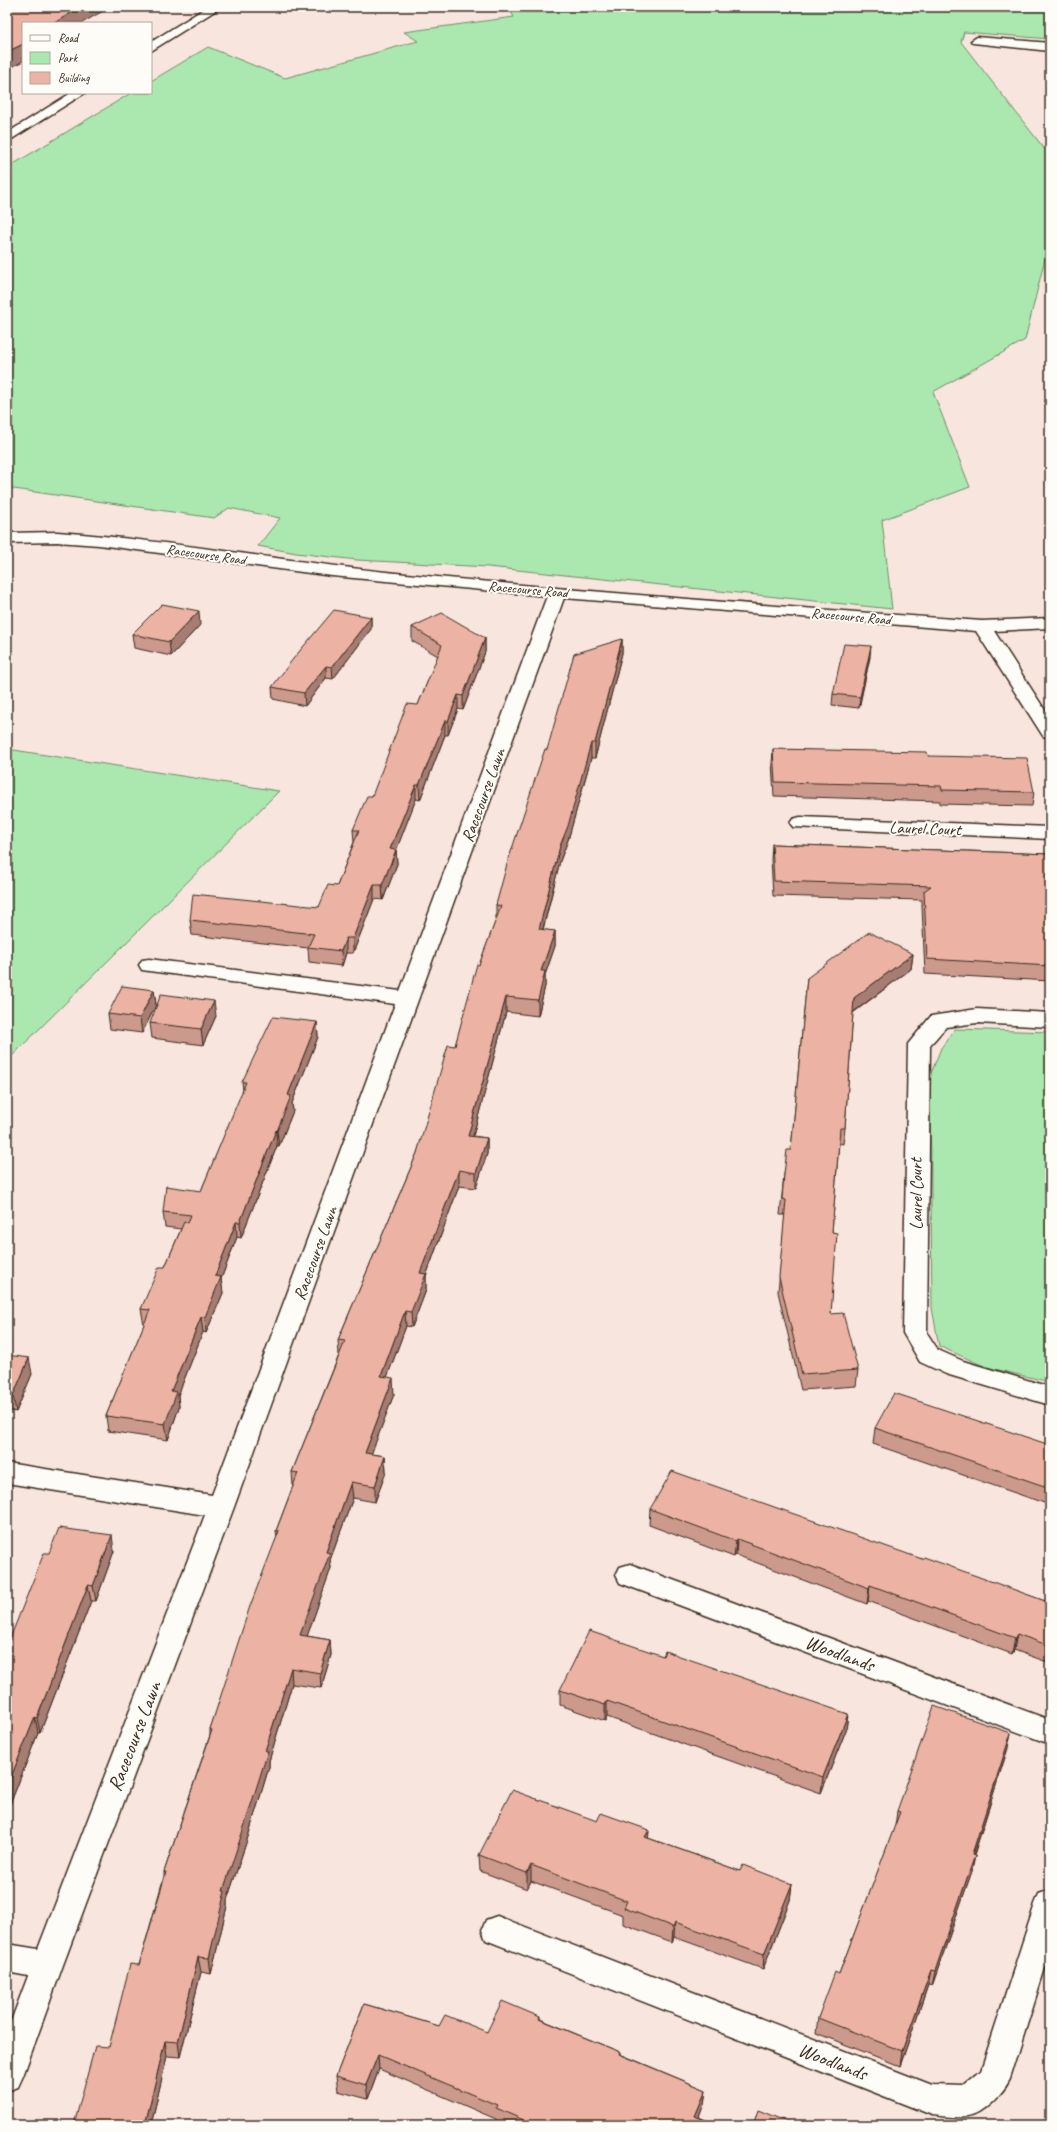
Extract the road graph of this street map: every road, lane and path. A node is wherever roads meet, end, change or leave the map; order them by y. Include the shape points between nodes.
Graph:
1 (214, 7) edge
2 (976, 41) dead end
3 (152, 46) edge
4 (1050, 47) edge
5 (77, 94) edge
6 (7, 138) edge
7 (7, 538) edge
8 (557, 592) junction
9 (1050, 623) edge
10 (982, 626) junction
11 (1050, 732) edge
12 (800, 823) dead end
13 (1050, 833) edge
14 (149, 966) dead end
15 (408, 999) junction
16 (1050, 1020) edge
17 (1050, 1396) edge
18 (7, 1473) edge
19 (221, 1507) junction
20 (630, 1575) dead end
21 (1050, 1732) edge
22 (1050, 1904) edge
23 (497, 1930) dead end
24 (7, 1958) edge
25 (47, 1965) junction
26 (7, 2076) edge

1 - 3 street
2 - 4 street
5 - 6 street
7 - 8 street, Racecourse Road via 57,537 99,540 332,571
8 - 10 street, Racecourse Road
8 - 15 street, Racecourse Lawn
9 - 10 street, Racecourse Road
10 - 11 street
12 - 13 street, Laurel Court
14 - 15 street
15 - 19 street, Racecourse Lawn
16 - 17 street, Laurel Court via 978,1016 939,1021 919,1044 915,1325 915,1333 929,1356 955,1368
18 - 19 street
19 - 25 street, Racecourse Lawn
20 - 21 street, Woodlands
22 - 23 street, Woodlands via 994,2079 968,2102 932,2100
24 - 25 street
25 - 26 street, Racecourse Lawn

